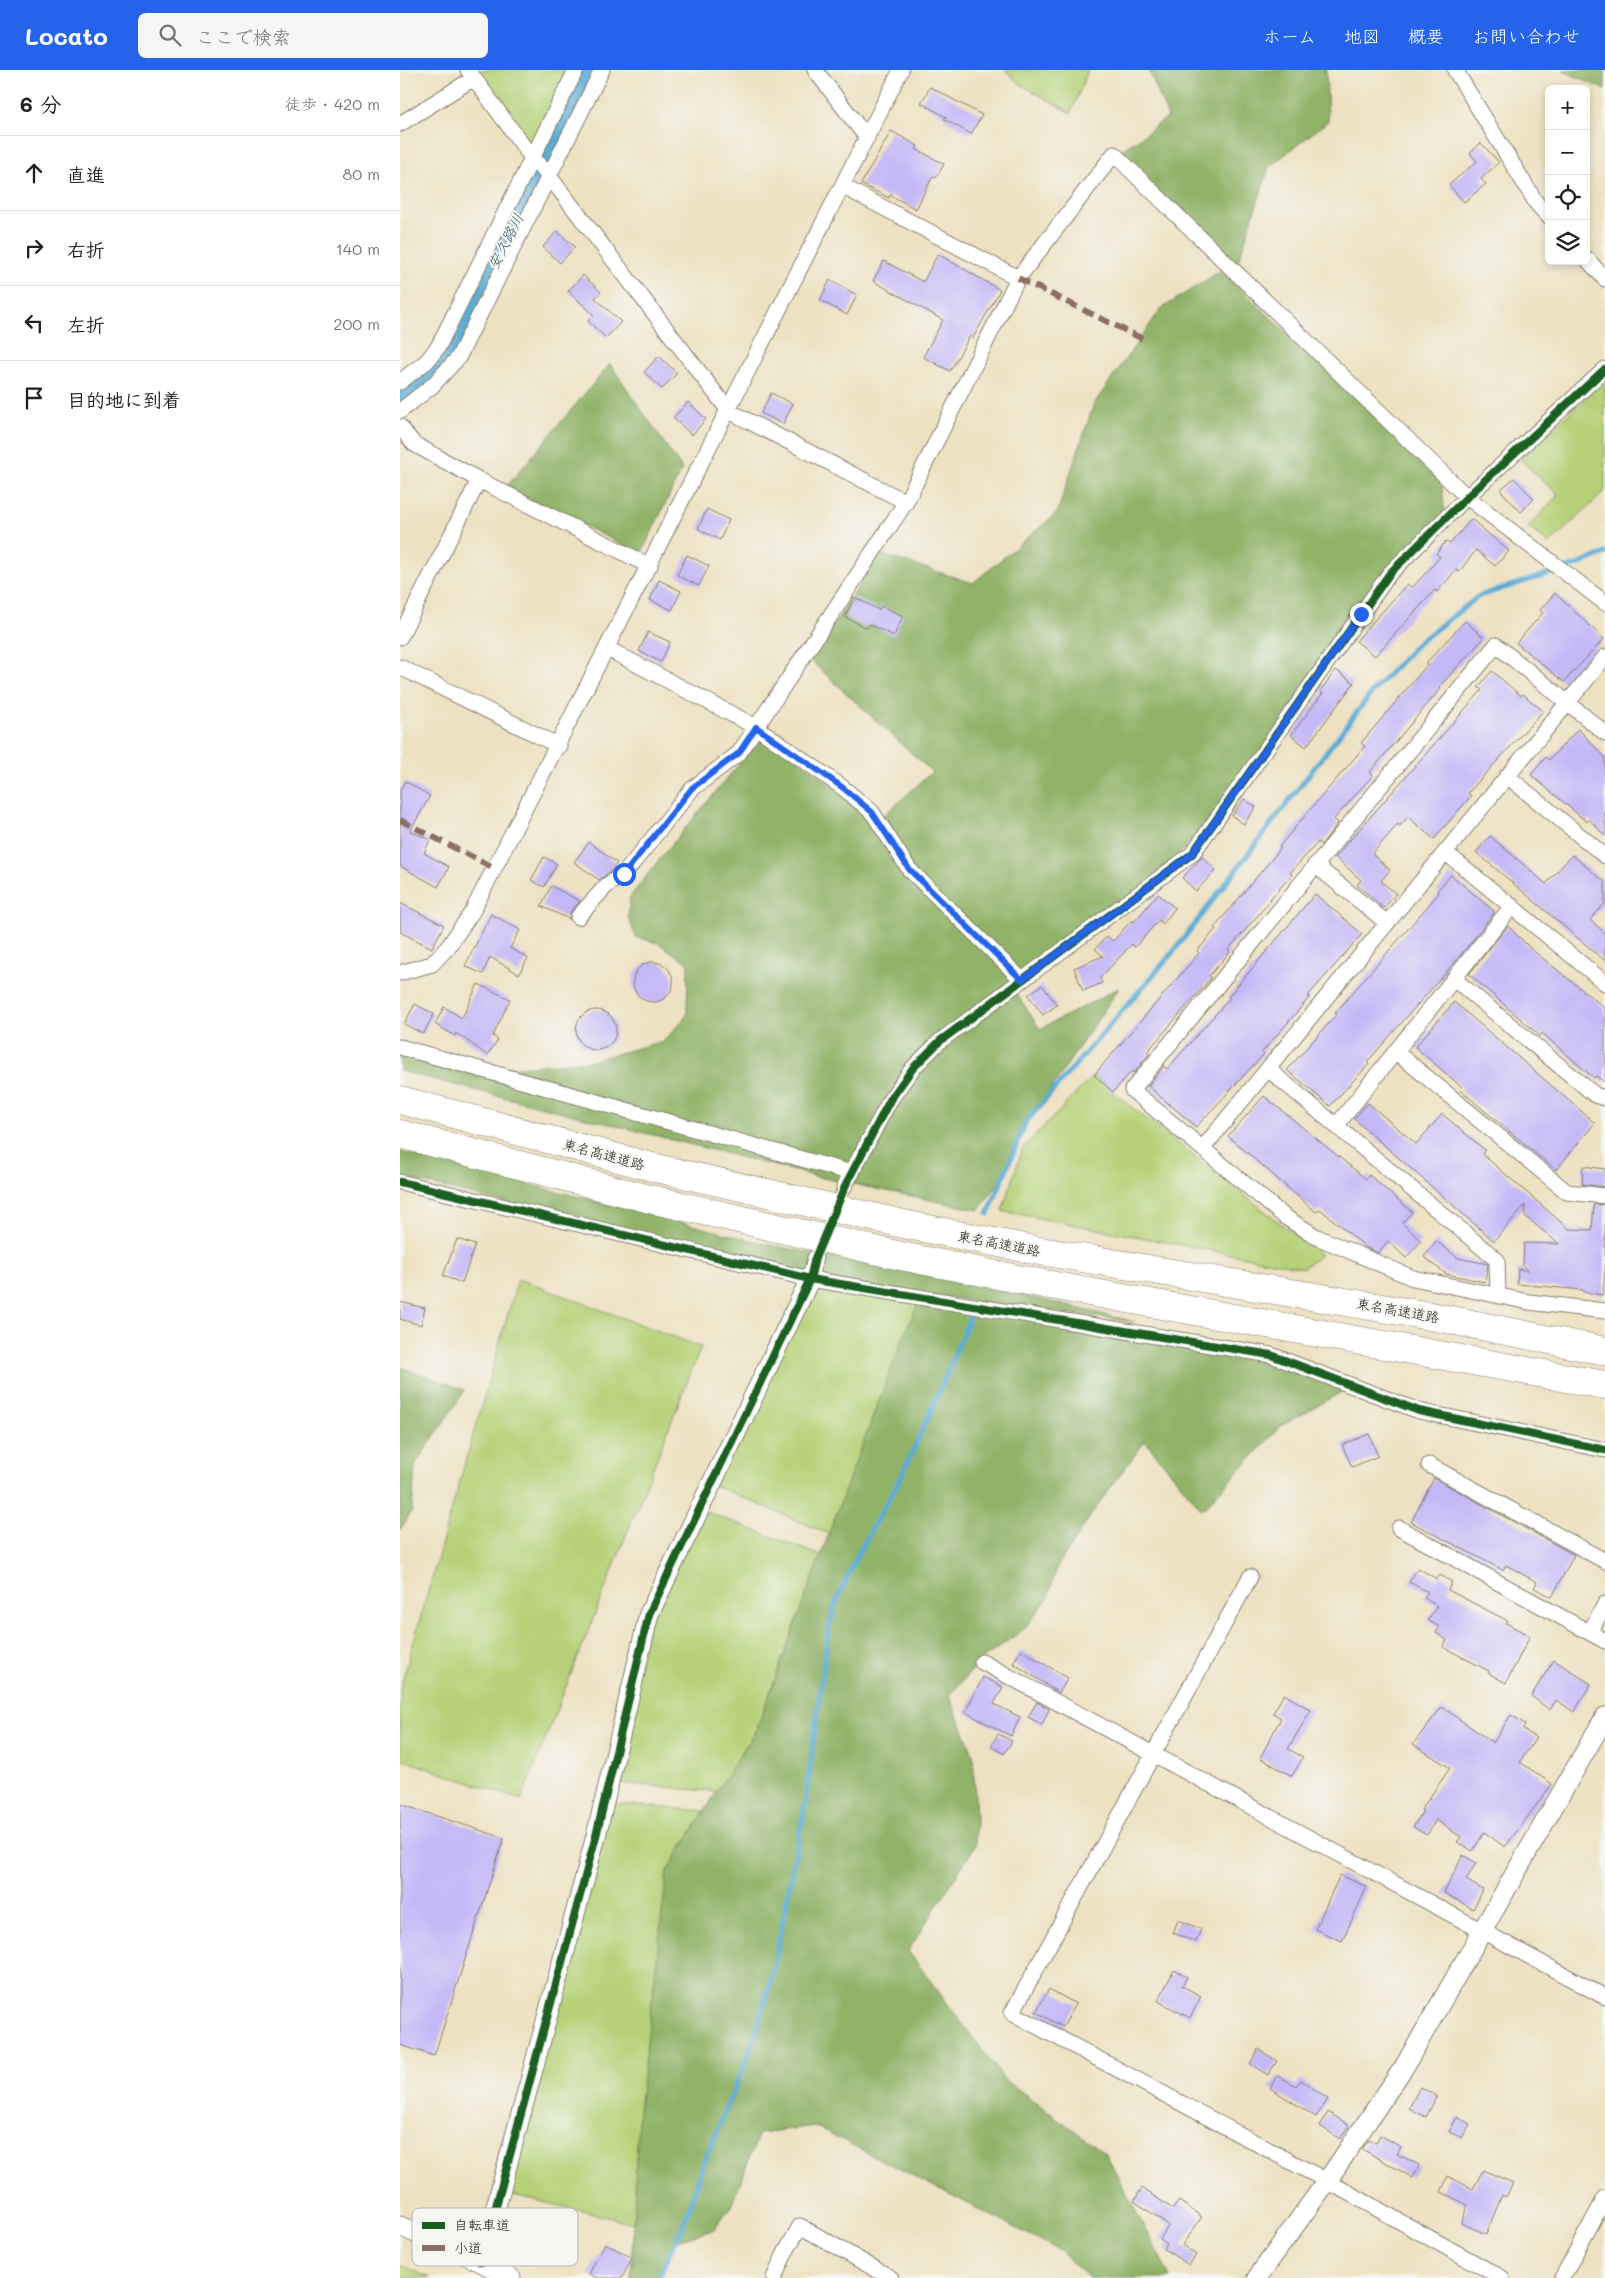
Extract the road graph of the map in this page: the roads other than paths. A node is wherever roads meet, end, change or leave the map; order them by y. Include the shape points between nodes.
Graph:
1 (576, 70) edge
2 (602, 70) edge
3 (815, 70) edge
4 (1455, 70) edge
5 (897, 72) edge
6 (471, 74) edge
7 (400, 124) edge
8 (867, 138) junction
9 (532, 158) junction
10 (549, 176) junction
11 (842, 186) junction
12 (1545, 213) edge
13 (1590, 262) edge
14 (1018, 278) junction
15 (1605, 279) edge
16 (1605, 369) edge
17 (400, 382) edge
18 (400, 411) edge
19 (728, 411) junction
20 (400, 427) edge
21 (479, 480) junction
22 (1467, 497) junction
23 (906, 502) junction
24 (650, 566) junction
25 (1605, 603) edge
26 (400, 637) edge
27 (608, 649) junction
28 (1605, 657) edge
29 (400, 666) edge
30 (1567, 703) junction
31 (756, 727) junction
32 (1605, 733) edge
33 (559, 746) junction
34 (1507, 776) junction
35 (1446, 852) junction
36 (1605, 856) edge
37 (1316, 865) junction
38 (1512, 906) junction
39 (578, 917) dead end
40 (1387, 923) junction
41 (400, 973) edge
42 (1454, 979) junction
43 (1022, 980) junction
44 (1605, 983) edge
45 (400, 1047) edge
46 (1396, 1052) junction
47 (1268, 1069) junction
48 (1605, 1098) edge
49 (400, 1100) edge
50 (1336, 1126) junction
51 (400, 1134) edge
52 (1203, 1148) junction
53 (852, 1174) junction
54 (400, 1182) edge
55 (844, 1187) tunnel mouth
56 (1605, 1196) edge
57 (815, 1258) tunnel mouth
58 (810, 1279) junction
59 (1498, 1296) junction
60 (1605, 1311) edge
61 (1436, 1317) junction
62 (1605, 1344) edge
63 (1605, 1351) edge
64 (1605, 1385) edge
65 (1605, 1450) edge
66 (1429, 1465) dead end
67 (1399, 1528) dead end
68 (1605, 1561) edge
69 (1250, 1577) dead end
70 (1605, 1604) edge
71 (1590, 1632) junction
72 (1605, 1641) edge
73 (982, 1662) dead end
74 (1605, 1717) edge
75 (1153, 1753) junction
76 (1483, 1930) junction
77 (1605, 1998) edge
78 (1327, 2181) junction
79 (1604, 2202) edge
80 (496, 2208) edge
81 (400, 2226) edge
82 (412, 2231) edge
83 (488, 2266) edge
84 (511, 2278) edge
85 (774, 2278) edge
86 (891, 2278) edge
87 (1257, 2278) edge
88 (1502, 2278) edge
89 (1562, 2278) edge

1 - 9 street
2 - 10 street
3 - 8 street
4 - 12 street
5 - 8 street
6 - 7 street
6 - 9 street
8 - 11 street
9 - 10 street
9 - 17 street via 438,347
10 - 18 street via 458,358 432,386
10 - 19 street
11 - 14 street
11 - 19 street
13 - 15 street
14 - 22 street via 1114,154
14 - 23 street
16 - 22 street
19 - 23 street
19 - 24 street
20 - 21 street via 414,444
21 - 24 street
21 - 26 street
22 - 25 street
22 - 43 street via 1390,573 1192,854
23 - 31 street
24 - 27 street
27 - 31 street
27 - 33 street
28 - 30 street
29 - 33 street
30 - 32 street
30 - 34 street
30 - 37 street via 1496,645
31 - 39 street via 739,753 692,788 624,874 607,885
31 - 43 street via 872,812 909,869
33 - 41 street via 477,904 448,947 432,964
34 - 35 street
34 - 36 street
35 - 38 street
35 - 40 street
37 - 40 street
37 - 52 street via 1132,1090
38 - 42 street
38 - 44 street
40 - 47 street
42 - 46 street
42 - 48 street via 1595,1095
43 - 53 street via 940,1041 913,1068 890,1100
45 - 53 street
46 - 50 street
46 - 56 street via 1567,1192
47 - 50 street
47 - 52 street
49 - 61 highway, 東名高速道路 via 652,1167 908,1225 1034,1250
50 - 59 street via 1497,1260
51 - 64 highway via 646,1198 901,1256
52 - 59 street via 1284,1217 1317,1237 1413,1278
53 - 55 street
54 - 58 street
57 - 58 street
58 - 65 street via 1271,1355 1419,1411
58 - 80 street via 649,1614 596,1836
59 - 60 street
61 - 62 highway
61 - 63 highway, 東名高速道路
66 - 68 street
67 - 71 street
69 - 75 street
70 - 71 street
71 - 72 street
73 - 75 street
74 - 76 street
75 - 76 street
75 - 78 street via 1012,2013
76 - 77 street
76 - 78 street via 1404,2066
78 - 87 street
78 - 88 street
79 - 89 street
81 - 82 street
83 - 84 street
85 - 86 street via 800,2226

